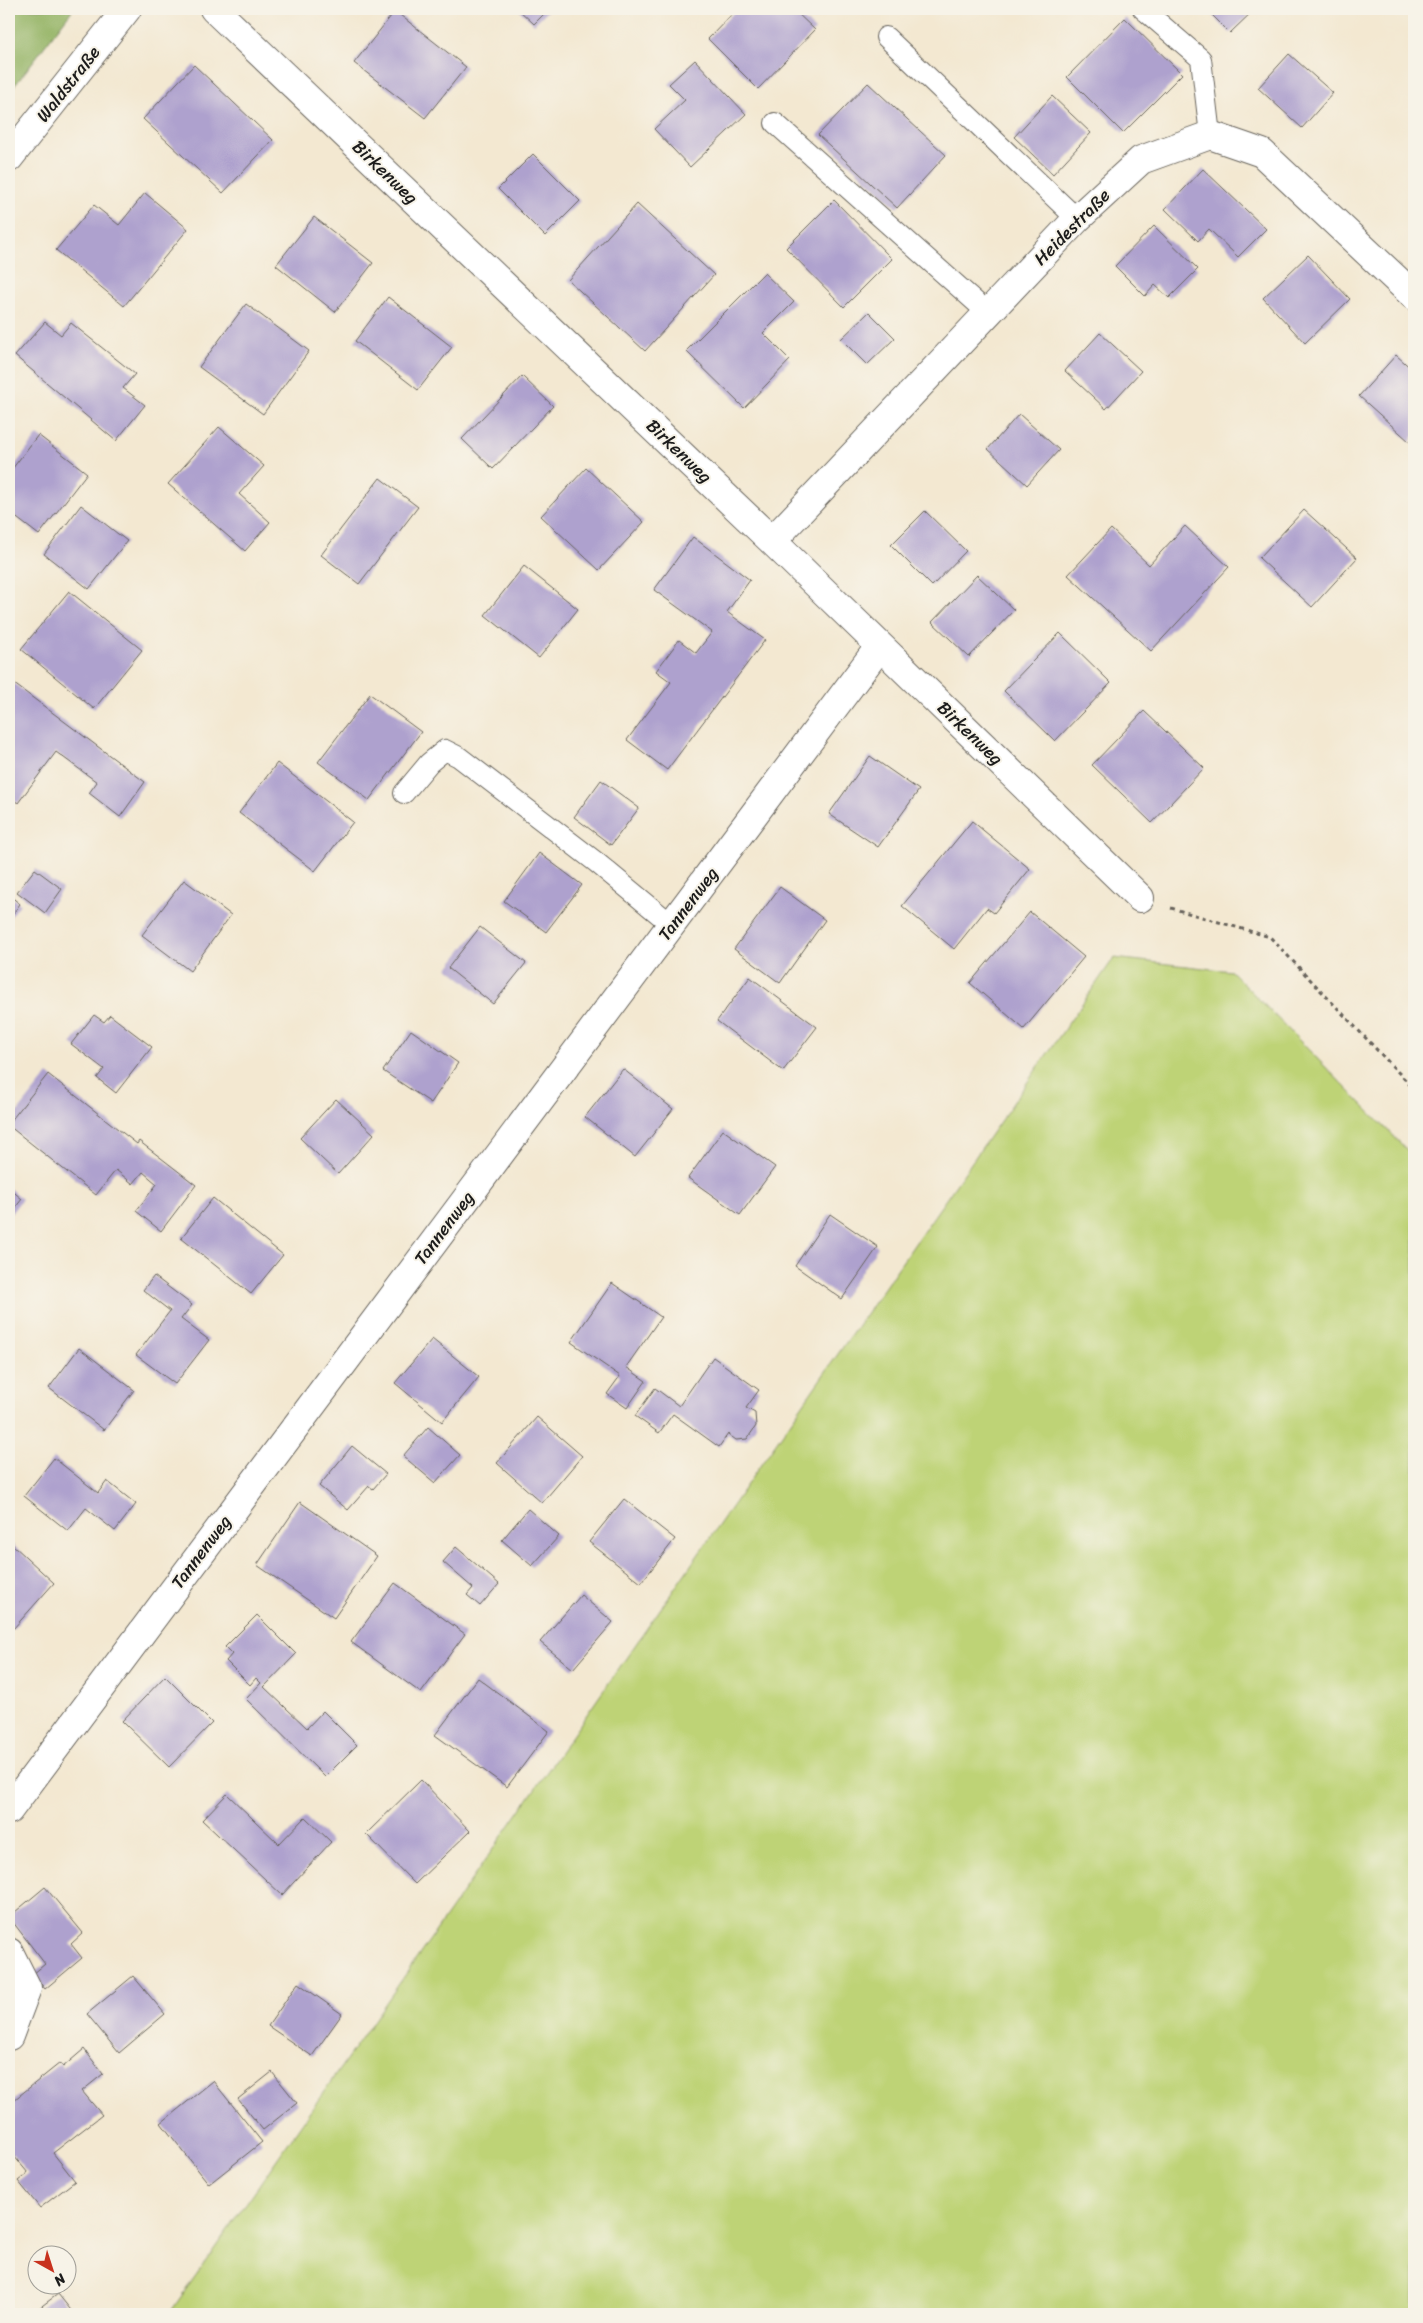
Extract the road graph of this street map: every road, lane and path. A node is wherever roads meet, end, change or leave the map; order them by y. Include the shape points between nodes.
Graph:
1 (127, 9) edge
2 (214, 9) edge
3 (1143, 9) edge
4 (886, 37) dead end
5 (775, 123) dead end
6 (1210, 135) junction
7 (9, 158) edge
8 (1077, 219) junction
9 (1414, 296) edge
10 (988, 314) junction
11 (772, 541) junction
12 (880, 646) junction
13 (404, 793) dead end
14 (1140, 898) joint
15 (672, 925) junction
16 (1414, 1089) edge
17 (9, 1810) edge
18 (9, 1952) edge
19 (9, 2036) edge

1 - 7 street, Waldstraße
2 - 11 street, Birkenweg
3 - 6 lane via 1201,59
4 - 8 lane
5 - 10 lane
6 - 8 street, Heidestraße via 1141,160
6 - 9 street via 1262,153
8 - 10 street, Heidestraße
10 - 11 street, Heidestraße
11 - 12 street, Birkenweg
12 - 14 street, Birkenweg
12 - 15 street, Tannenweg
13 - 15 lane via 429,763 445,750 459,757 596,862
14 - 16 path via 1270,937
15 - 17 street, Tannenweg
18 - 19 street via 27,1988

